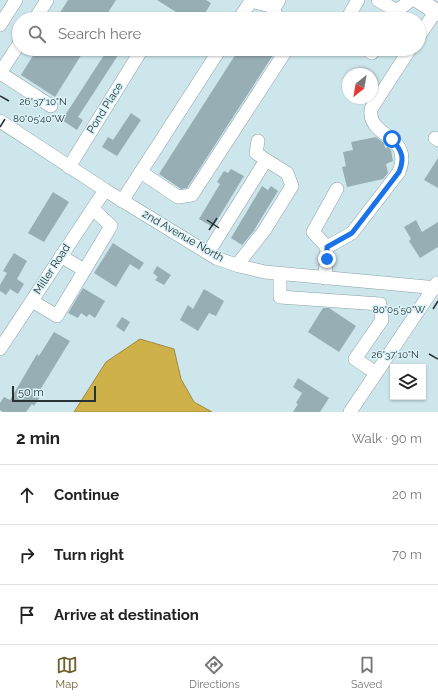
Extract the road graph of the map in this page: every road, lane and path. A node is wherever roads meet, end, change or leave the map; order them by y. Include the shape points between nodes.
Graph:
1 (16, 0) edge
2 (47, 0) edge
3 (358, 0) edge
4 (367, 0) edge
5 (378, 0) edge
6 (411, 0) edge
7 (418, 0) edge
8 (277, 3) edge
9 (39, 12) edge
10 (244, 12) edge
11 (351, 12) edge
12 (437, 12) edge
13 (0, 25) edge
14 (426, 27) edge
15 (12, 55) edge
16 (138, 56) edge
17 (215, 56) edge
18 (282, 56) edge
19 (405, 56) edge
20 (51, 106) dead end
21 (0, 121) edge
22 (258, 141) dead end
23 (266, 160) junction
24 (69, 166) junction
25 (140, 172) junction
26 (337, 189) dead end
27 (105, 190) junction
28 (122, 201) junction
29 (92, 209) junction
30 (327, 247) junction
31 (208, 253) junction
32 (62, 256) junction
33 (237, 265) junction
34 (84, 270) junction
35 (280, 274) junction
36 (325, 278) junction
37 (436, 286) edge
38 (32, 300) junction
39 (0, 349) edge
40 (376, 373) junction
41 (350, 412) edge

1 - 13 street
2 - 9 street
3 - 11 street
4 - 5 street
5 - 6 street via 396,11
7 - 12 main road
8 - 10 street via 251,1
12 - 14 street
15 - 20 street via 0,73
16 - 24 street, Pond Place
17 - 25 street
18 - 25 street via 192,195 178,197
19 - 30 street via 371,109 370,115 379,130 403,154 399,172 352,233
21 - 24 street, 2nd Avenue North
22 - 23 street via 256,153
23 - 31 street
23 - 33 street via 287,173 292,186 264,231
24 - 27 street, 2nd Avenue North
25 - 28 street
26 - 30 street via 313,232
27 - 28 street, 2nd Avenue North
27 - 29 street, Miller Road
28 - 31 street, 2nd Avenue North
29 - 32 street, Miller Road
29 - 34 street via 111,226
30 - 36 street
31 - 33 street, 2nd Avenue North
32 - 34 street
32 - 38 street, Miller Road
33 - 35 street, 2nd Avenue North
34 - 38 street via 57,316
35 - 36 street, 2nd Avenue North
35 - 40 street via 280,297 380,304 382,320 355,359
36 - 37 street, 2nd Avenue North
37 - 40 street
38 - 39 street, Miller Road
40 - 41 street

